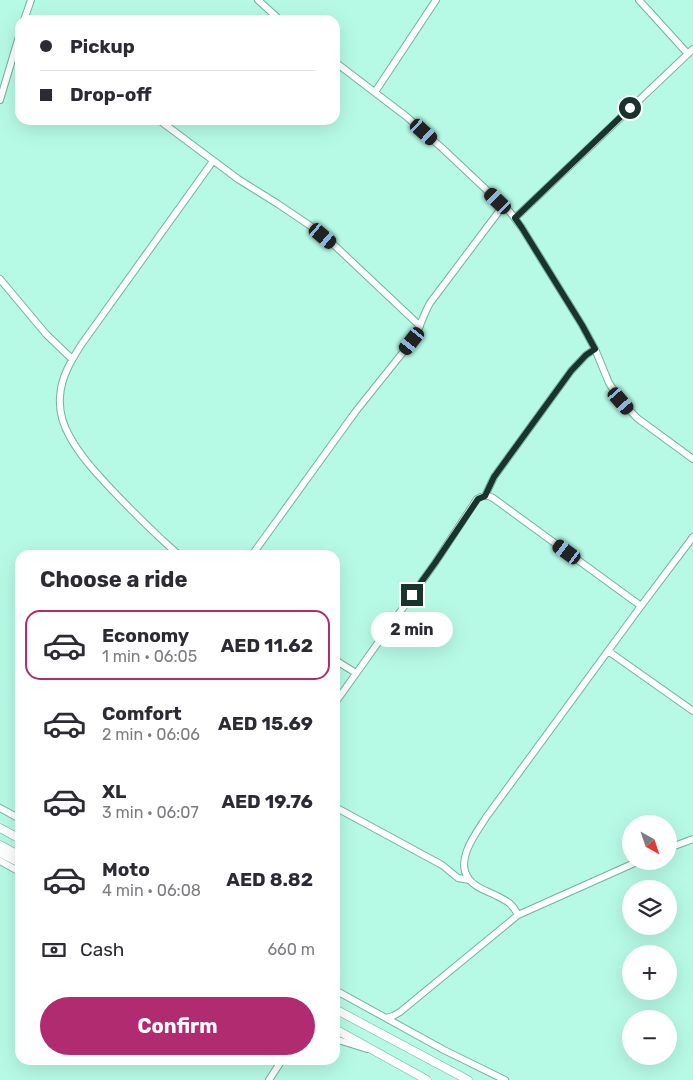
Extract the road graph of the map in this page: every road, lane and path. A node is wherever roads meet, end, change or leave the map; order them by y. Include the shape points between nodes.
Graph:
1 (31, 0) edge
2 (258, 0) edge
3 (436, 0) edge
4 (639, 0) edge
5 (26, 15) edge
6 (274, 15) edge
7 (15, 50) edge
8 (691, 51) edge
9 (340, 66) edge
10 (375, 92) junction
11 (0, 100) edge
12 (166, 125) edge
13 (213, 161) junction
14 (504, 206) junction
15 (515, 218) junction
16 (0, 279) edge
17 (420, 326) junction
18 (595, 349) junction
19 (72, 359) junction
20 (693, 459) edge
21 (485, 496) junction
22 (693, 537) edge
23 (173, 550) edge
24 (256, 550) edge
25 (641, 606) junction
26 (608, 652) junction
27 (340, 663) edge
28 (356, 673) junction
29 (340, 695) edge
30 (693, 711) edge
31 (0, 808) edge
32 (340, 810) edge
33 (15, 817) edge
34 (0, 828) edge
35 (15, 836) edge
36 (693, 838) edge
37 (678, 844) edge
38 (0, 845) edge
39 (0, 853) edge
40 (15, 853) edge
41 (15, 860) edge
42 (0, 861) edge
43 (15, 869) edge
44 (622, 869) edge
45 (469, 880) junction
46 (518, 915) junction
47 (340, 993) edge
48 (340, 1011) edge
49 (400, 1012) junction
50 (386, 1018) junction
51 (402, 1027) junction
52 (340, 1032) edge
53 (340, 1040) edge
54 (375, 1051) junction
55 (279, 1065) edge
56 (269, 1080) edge
57 (427, 1080) edge
58 (468, 1080) edge
59 (505, 1080) edge

1 - 5 street
2 - 6 street
3 - 10 street
4 - 8 street
7 - 11 street
8 - 15 street
9 - 10 street
10 - 14 street
12 - 13 street
13 - 17 street via 315,229
13 - 19 street
14 - 15 street
14 - 17 street via 435,296
15 - 18 street
16 - 19 street via 46,334
17 - 24 street
18 - 20 street via 609,383 628,410
18 - 21 street via 571,371 494,477
19 - 23 street via 65,371 60,398 60,412 70,437 90,466
21 - 25 street via 493,498
21 - 28 street via 478,499
22 - 25 street
25 - 26 street
26 - 30 street
26 - 45 street via 474,837 464,858
27 - 28 street
28 - 29 street
31 - 33 street
32 - 45 street via 442,865 458,878
34 - 35 main road
36 - 37 street
38 - 40 main road
39 - 41 main road
42 - 43 street
44 - 46 street
45 - 46 street via 509,903
46 - 49 street
47 - 50 street
48 - 58 main road
49 - 50 street
49 - 51 street
50 - 51 street
51 - 59 street
52 - 54 main road
53 - 54 street
54 - 57 main road
55 - 56 street

